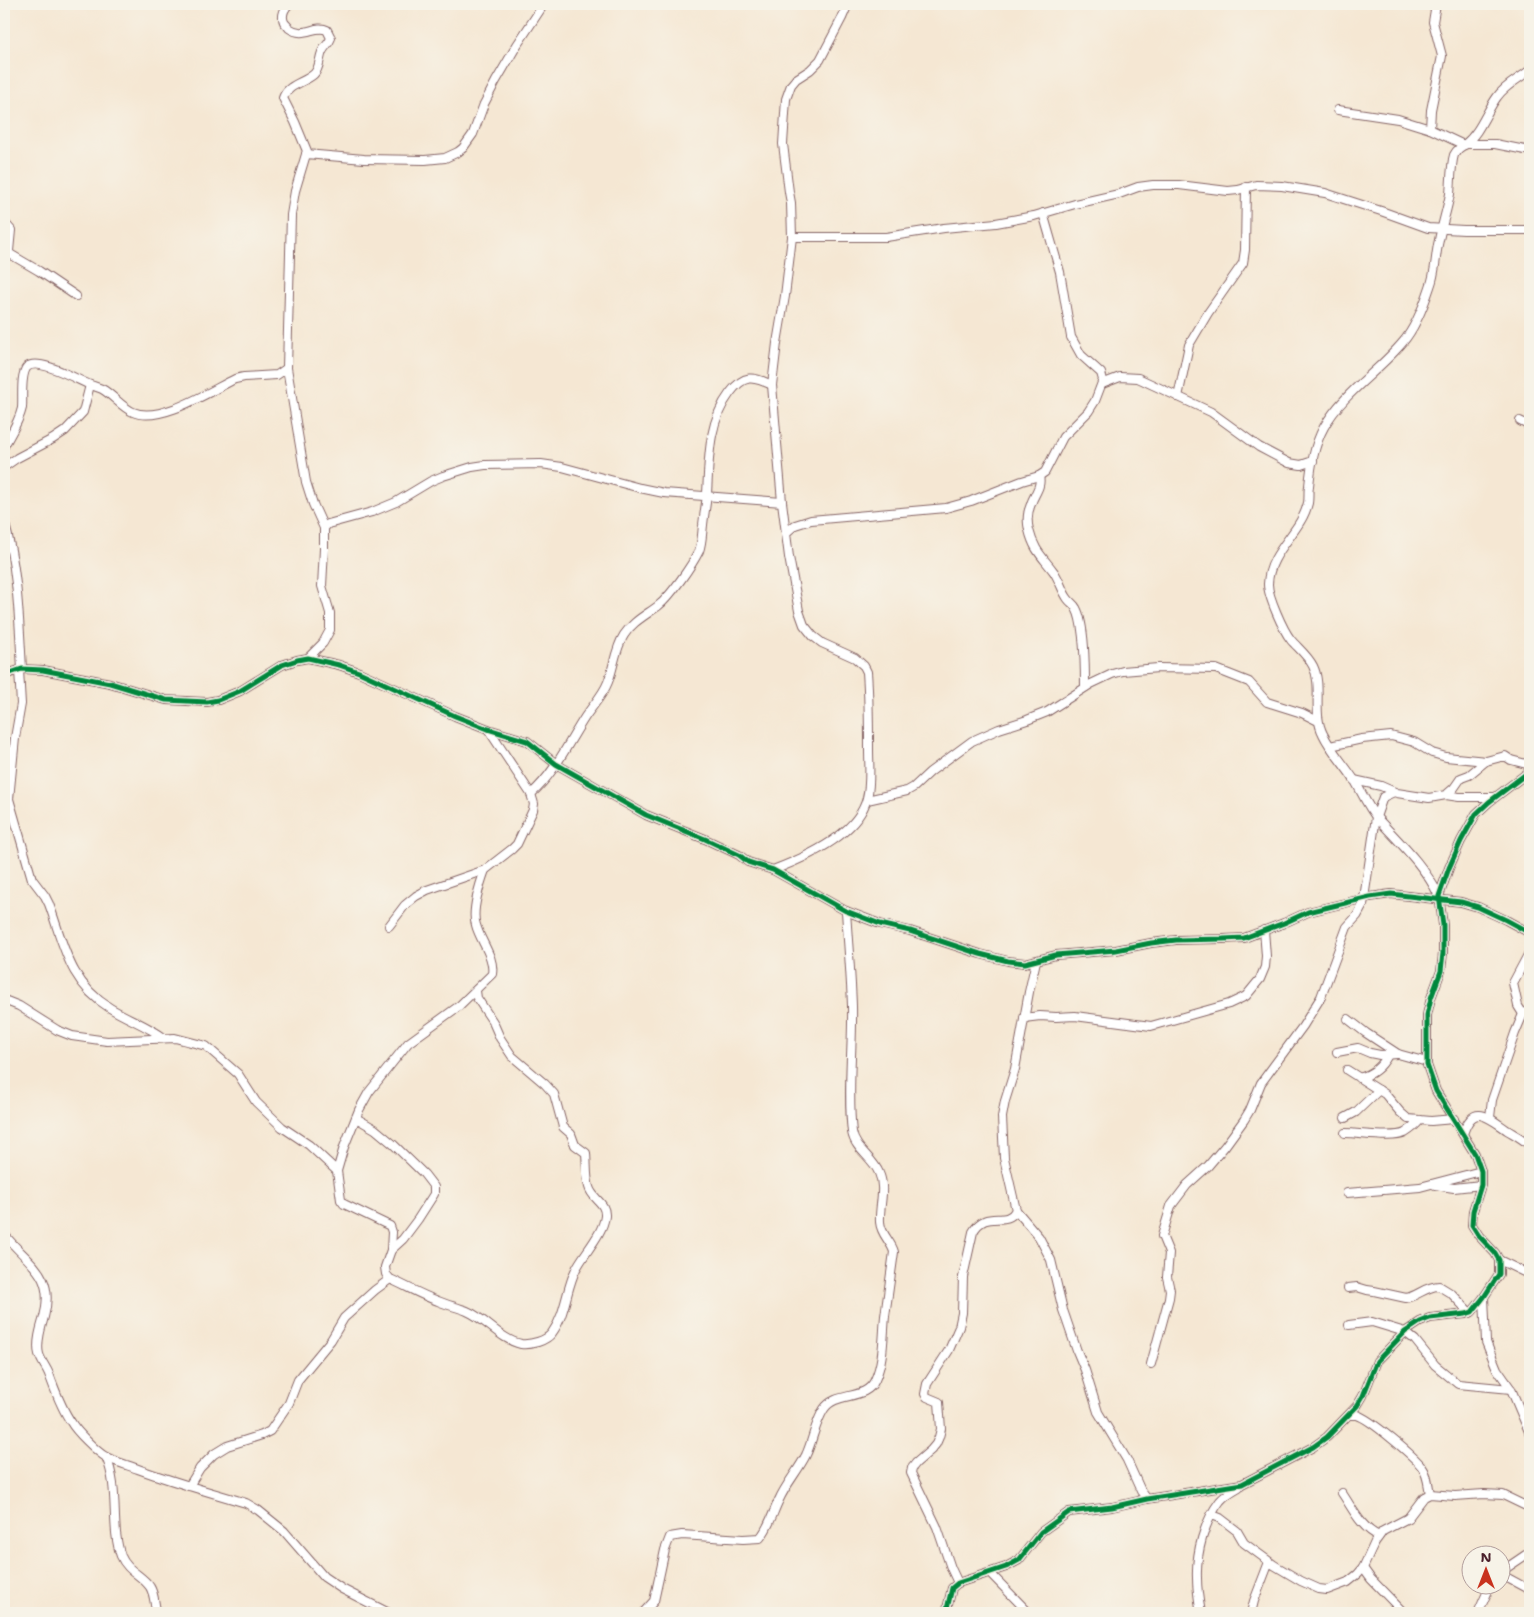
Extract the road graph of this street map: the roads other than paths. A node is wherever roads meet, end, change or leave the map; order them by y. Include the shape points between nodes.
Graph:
1 (289, 4) edge
2 (544, 4) edge
3 (848, 4) edge
4 (1436, 4) edge
5 (1530, 70) edge
6 (1338, 110) dead end
7 (1430, 129) junction
8 (1464, 144) junction
9 (1530, 151) edge
10 (306, 154) junction
11 (1246, 187) junction
12 (1042, 213) junction
13 (4, 222) edge
14 (1442, 229) junction
15 (1530, 230) edge
16 (792, 237) junction
17 (76, 296) dead end
18 (287, 368) junction
19 (1102, 384) junction
20 (90, 385) junction
21 (772, 385) junction
22 (1178, 396) junction
23 (1520, 421) dead end
24 (1530, 426) edge
25 (4, 446) edge
26 (1313, 461) junction
27 (4, 467) edge
28 (1039, 476) junction
29 (707, 497) junction
30 (782, 502) junction
31 (4, 521) edge
32 (324, 528) junction
33 (787, 532) junction
34 (308, 658) junction
35 (21, 669) junction
36 (4, 675) edge
37 (1086, 687) junction
38 (1318, 721) junction
39 (488, 729) junction
40 (1330, 746) junction
41 (1486, 761) junction
42 (556, 764) junction
43 (1530, 765) edge
44 (1530, 771) edge
45 (1354, 780) junction
46 (1394, 792) junction
47 (531, 794) junction
48 (1446, 795) junction
49 (1496, 797) junction
50 (867, 800) junction
51 (1376, 817) junction
52 (485, 870) junction
53 (773, 870) junction
54 (1440, 898) junction
55 (1364, 899) junction
56 (846, 911) junction
57 (389, 926) dead end
58 (1264, 930) junction
59 (1530, 933) edge
60 (1530, 951) edge
61 (1036, 961) junction
62 (476, 991) junction
63 (4, 1000) edge
64 (1527, 1012) edge
65 (1024, 1018) junction
66 (1348, 1019) dead end
67 (164, 1038) junction
68 (1337, 1052) dead end
69 (1398, 1054) junction
70 (1388, 1055) junction
71 (1427, 1062) junction
72 (1347, 1070) dead end
73 (1359, 1078) junction
74 (1379, 1090) junction
75 (1490, 1117) junction
76 (356, 1118) junction
77 (1345, 1118) dead end
78 (1454, 1119) junction
79 (1420, 1120) junction
80 (1346, 1133) dead end
81 (1463, 1134) junction
82 (1530, 1146) edge
83 (337, 1171) junction
84 (1481, 1171) junction
85 (1430, 1185) junction
86 (1481, 1185) junction
87 (1346, 1193) dead end
88 (1016, 1210) junction
89 (4, 1234) edge
90 (391, 1250) junction
91 (1500, 1260) junction
92 (1530, 1275) edge
93 (390, 1279) junction
94 (1348, 1288) dead end
95 (1484, 1297) junction
96 (1470, 1313) junction
97 (1349, 1325) dead end
98 (1405, 1332) junction
99 (1151, 1364) dead end
100 (1511, 1389) junction
101 (1349, 1415) junction
102 (1530, 1434) edge
103 (106, 1457) junction
104 (1242, 1484) junction
105 (189, 1486) junction
106 (1342, 1493) dead end
107 (1430, 1494) junction
108 (1147, 1499) junction
109 (1530, 1508) edge
110 (1212, 1515) junction
111 (1379, 1536) junction
112 (1530, 1552) edge
113 (1269, 1562) junction
114 (1512, 1564) edge
115 (1363, 1568) junction
116 (990, 1573) junction
117 (1512, 1580) edge
118 (958, 1583) junction
119 (1530, 1590) edge
120 (1487, 1594) edge
121 (157, 1613) edge
122 (389, 1613) edge
123 (643, 1613) edge
124 (946, 1613) edge
125 (1029, 1613) edge
126 (1201, 1613) edge
127 (1251, 1613) edge
128 (1404, 1613) edge
129 (1478, 1613) edge

1 - 10 street via 283,15 284,22 292,30 304,33 324,28 330,35 317,70 290,87 283,98
2 - 10 street via 496,81 473,134 458,152 445,158 425,160
3 - 16 street via 820,60 796,79 788,92 783,144
4 - 7 street via 1433,22 1442,56 1430,110
5 - 8 street via 1501,91
6 - 7 street via 1398,119
7 - 8 street
8 - 9 street via 1495,144
8 - 14 street via 1454,158
10 - 18 street via 291,215
11 - 12 street via 1228,191 1179,185 1143,186
11 - 14 street via 1261,184 1318,191 1428,228
11 - 22 street via 1243,263 1189,345
12 - 16 street via 996,223 886,237
12 - 19 street via 1060,272 1072,337 1081,355 1101,373
13 - 17 street via 11,232 10,254
14 - 15 street
14 - 26 street via 1431,286 1410,332 1336,410 1317,440
16 - 21 street
18 - 20 street via 276,375 235,379 184,404 152,415 131,412 101,388
18 - 32 street via 306,482
19 - 22 street via 1117,377 1138,378
19 - 28 street via 1088,412 1063,437 1048,467
20 - 25 street via 40,364 27,368 22,410
20 - 27 street via 83,412 65,431
21 - 29 street via 757,378 744,379 723,401 714,426
21 - 30 street
22 - 26 street via 1211,412 1259,447 1284,460 1295,465
23 - 24 street
26 - 38 street via 1308,503 1270,568 1268,586 1288,636 1315,671
28 - 33 street via 946,508 811,520 795,524
28 - 37 street via 1038,490 1028,511 1029,530 1039,554 1076,608
29 - 30 street
29 - 32 street via 664,493 550,465 472,466 431,481 396,502
29 - 42 street via 699,550 672,592 624,636 603,692
30 - 33 street
31 - 35 street via 16,580
32 - 34 street via 322,586 330,612 330,630 323,644
33 - 50 street via 804,625 817,640 859,661 867,672 870,750
34 - 35 street via 282,666 240,691 207,702 166,700 84,677
34 - 39 street via 359,672
35 - 36 street
35 - 67 street via 21,704 9,799 32,879 49,904 70,964 90,993 108,1007
37 - 38 street via 1112,674 1133,670 1212,668 1244,678 1267,702
37 - 50 street via 1047,712 972,741 914,787
38 - 40 street
39 - 42 street via 527,741
39 - 47 street
40 - 41 street via 1391,736 1414,742 1446,757
40 - 45 street
41 - 43 street via 1505,756
41 - 48 street via 1462,778
42 - 47 street
42 - 53 street via 646,815 705,839 748,862
44 - 49 street
45 - 46 street
45 - 51 street
46 - 48 street via 1429,798
46 - 51 street via 1383,798
47 - 52 street via 533,810 517,844
48 - 49 street
49 - 54 street via 1472,820 1449,868
50 - 53 street via 856,820 838,838
51 - 54 street via 1415,858
51 - 55 street
52 - 57 street via 416,896 404,905
52 - 62 street via 475,924 493,970
53 - 56 street
54 - 55 street via 1391,894
54 - 59 street via 1478,907
54 - 71 street via 1443,954 1427,1016
55 - 58 street via 1308,912
55 - 99 street via 1358,916 1347,927 1320,997 1303,1026 1261,1083 1250,1110 1225,1146 1171,1206 1162,1236 1169,1253 1169,1298
56 - 61 street via 1008,962
56 - 123 street via 852,1006 852,1132 856,1144 879,1172 882,1182 880,1222 894,1252 883,1346 876,1377 870,1388 826,1406 807,1453 782,1493 760,1538 670,1537 654,1601
58 - 61 street via 1244,938 1159,942 1116,950 1056,955
58 - 65 street via 1266,956 1260,980 1246,996 1229,1004 1151,1026 1075,1016
60 - 64 street via 1513,983 1518,1006
61 - 65 street
62 - 76 street via 408,1043 369,1092
62 - 93 street via 477,998 512,1056 554,1094 563,1127 571,1134 574,1144 586,1153 589,1187 602,1205 604,1223 575,1271 563,1312 551,1334 530,1344 514,1341 467,1310
63 - 67 street via 72,1036 107,1042
64 - 75 street via 1492,1100
65 - 88 street via 1002,1117 1004,1158
66 - 69 street
67 - 83 street via 206,1046 238,1074 252,1098 275,1121 320,1153
68 - 70 street via 1358,1048
69 - 70 street
69 - 71 street
70 - 73 street via 1380,1067
71 - 78 street via 1436,1090
72 - 73 street
73 - 74 street
74 - 77 street
74 - 79 street via 1405,1117
75 - 81 street via 1472,1117
75 - 82 street
76 - 83 street
76 - 90 street via 393,1144 434,1187 434,1194 418,1219
78 - 79 street
78 - 81 street
79 - 80 street via 1404,1134
81 - 84 street
83 - 90 street via 341,1200 390,1226
84 - 85 street
84 - 86 street
85 - 86 street via 1454,1188
85 - 87 street
86 - 91 street via 1472,1225
88 - 108 street via 1039,1237 1051,1260 1063,1310 1098,1412
88 - 118 street via 1010,1217 982,1221 973,1232 963,1277 959,1327 926,1390 927,1397 939,1402 939,1437 912,1468 912,1478 937,1528
89 - 103 street via 30,1261 45,1284 47,1303 38,1353 62,1406 71,1423
90 - 93 street via 385,1267
91 - 92 street
91 - 95 street via 1499,1274
93 - 105 street via 344,1318 331,1340 298,1380 289,1403 270,1431 214,1454
94 - 96 street via 1357,1287 1406,1298 1439,1286 1452,1294
95 - 96 street
95 - 100 street via 1486,1342
96 - 98 street via 1430,1318
97 - 98 street via 1372,1322
98 - 100 street via 1435,1365 1458,1384
98 - 101 street via 1377,1361 1363,1396
100 - 102 street
101 - 104 street via 1313,1447
101 - 107 street via 1357,1415 1369,1422 1421,1466
103 - 105 street
103 - 121 street via 113,1476 121,1556 126,1566 151,1588
104 - 108 street
104 - 110 street via 1221,1501
105 - 122 street via 246,1503 258,1510 284,1531 324,1577
106 - 111 street via 1364,1526
107 - 109 street via 1503,1495
107 - 111 street via 1408,1518
108 - 116 street via 1069,1512 1041,1532 1019,1560
110 - 113 street via 1237,1531 1244,1543
110 - 126 street via 1198,1559
111 - 115 street
112 - 114 street
113 - 115 street via 1323,1590 1348,1582
113 - 127 street
115 - 128 street
116 - 118 street
116 - 125 street
117 - 119 street
118 - 124 street via 952,1588
120 - 129 street

